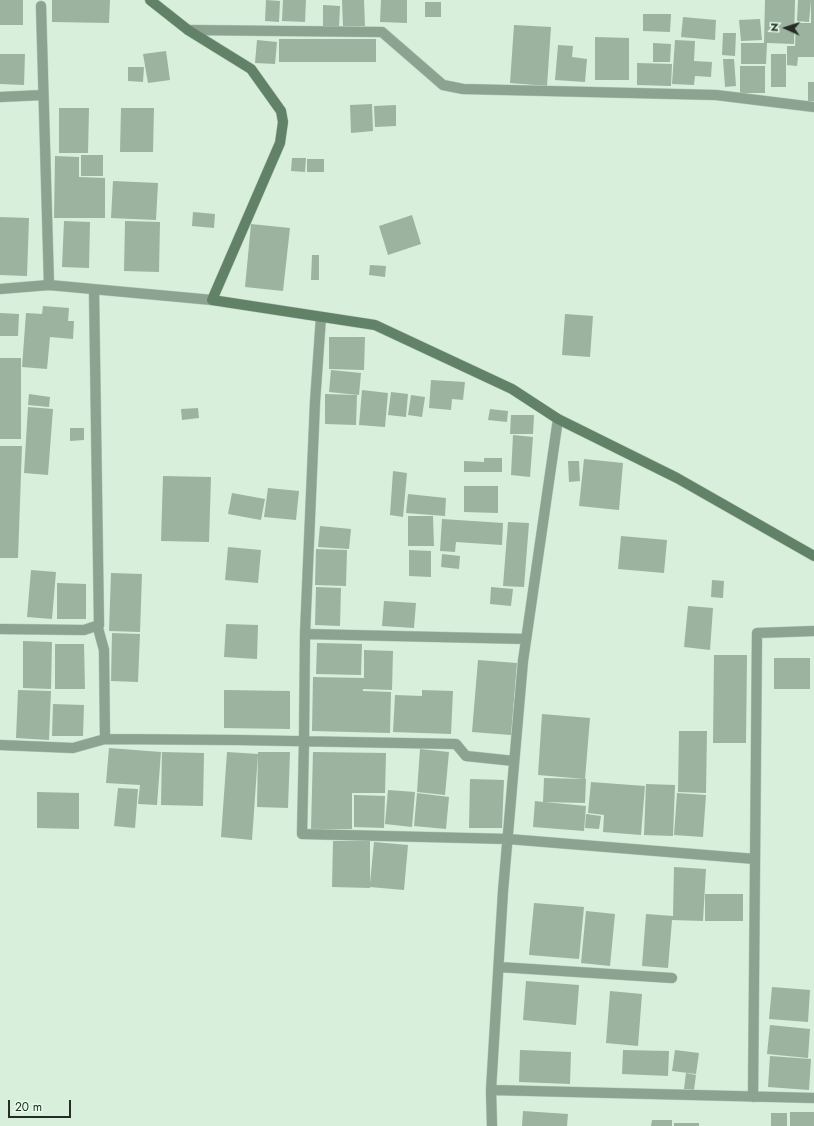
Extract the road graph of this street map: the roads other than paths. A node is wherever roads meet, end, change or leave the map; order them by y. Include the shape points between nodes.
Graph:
1 (150, 0) edge
2 (41, 6) dead end
3 (188, 30) junction
4 (43, 95) junction
5 (0, 97) edge
6 (814, 107) edge
7 (49, 285) junction
8 (0, 289) edge
9 (94, 290) junction
10 (212, 300) junction
11 (321, 317) junction
12 (558, 419) junction
13 (814, 556) edge
14 (99, 625) junction
15 (0, 629) edge
16 (814, 631) edge
17 (305, 634) junction
18 (526, 639) junction
19 (105, 739) junction
20 (304, 741) junction
21 (0, 745) edge
22 (514, 762) junction
23 (508, 839) junction
24 (755, 859) junction
25 (499, 967) junction
26 (672, 978) dead end
27 (491, 1090) junction
28 (753, 1097) junction
29 (814, 1098) edge
30 (492, 1126) edge

1 - 3 street
2 - 4 street
3 - 6 street via 382,32 443,85 463,89 716,95
3 - 10 street via 251,69 281,111 283,122 280,143
4 - 5 street
4 - 7 street
7 - 8 street
7 - 9 street
9 - 10 street
9 - 14 street
10 - 11 street
11 - 12 street via 375,325 512,389
11 - 17 street
12 - 13 street via 677,478
12 - 18 street
14 - 15 street via 84,630
14 - 19 street via 104,650
16 - 24 street via 757,633
17 - 18 street
17 - 20 street
18 - 22 street
19 - 20 street
19 - 21 street via 73,748
20 - 22 street via 456,744 466,756
20 - 23 street via 302,834
22 - 23 street
23 - 24 street
23 - 25 street
24 - 28 street
25 - 26 street
25 - 27 street
27 - 28 street
27 - 30 street
28 - 29 street

